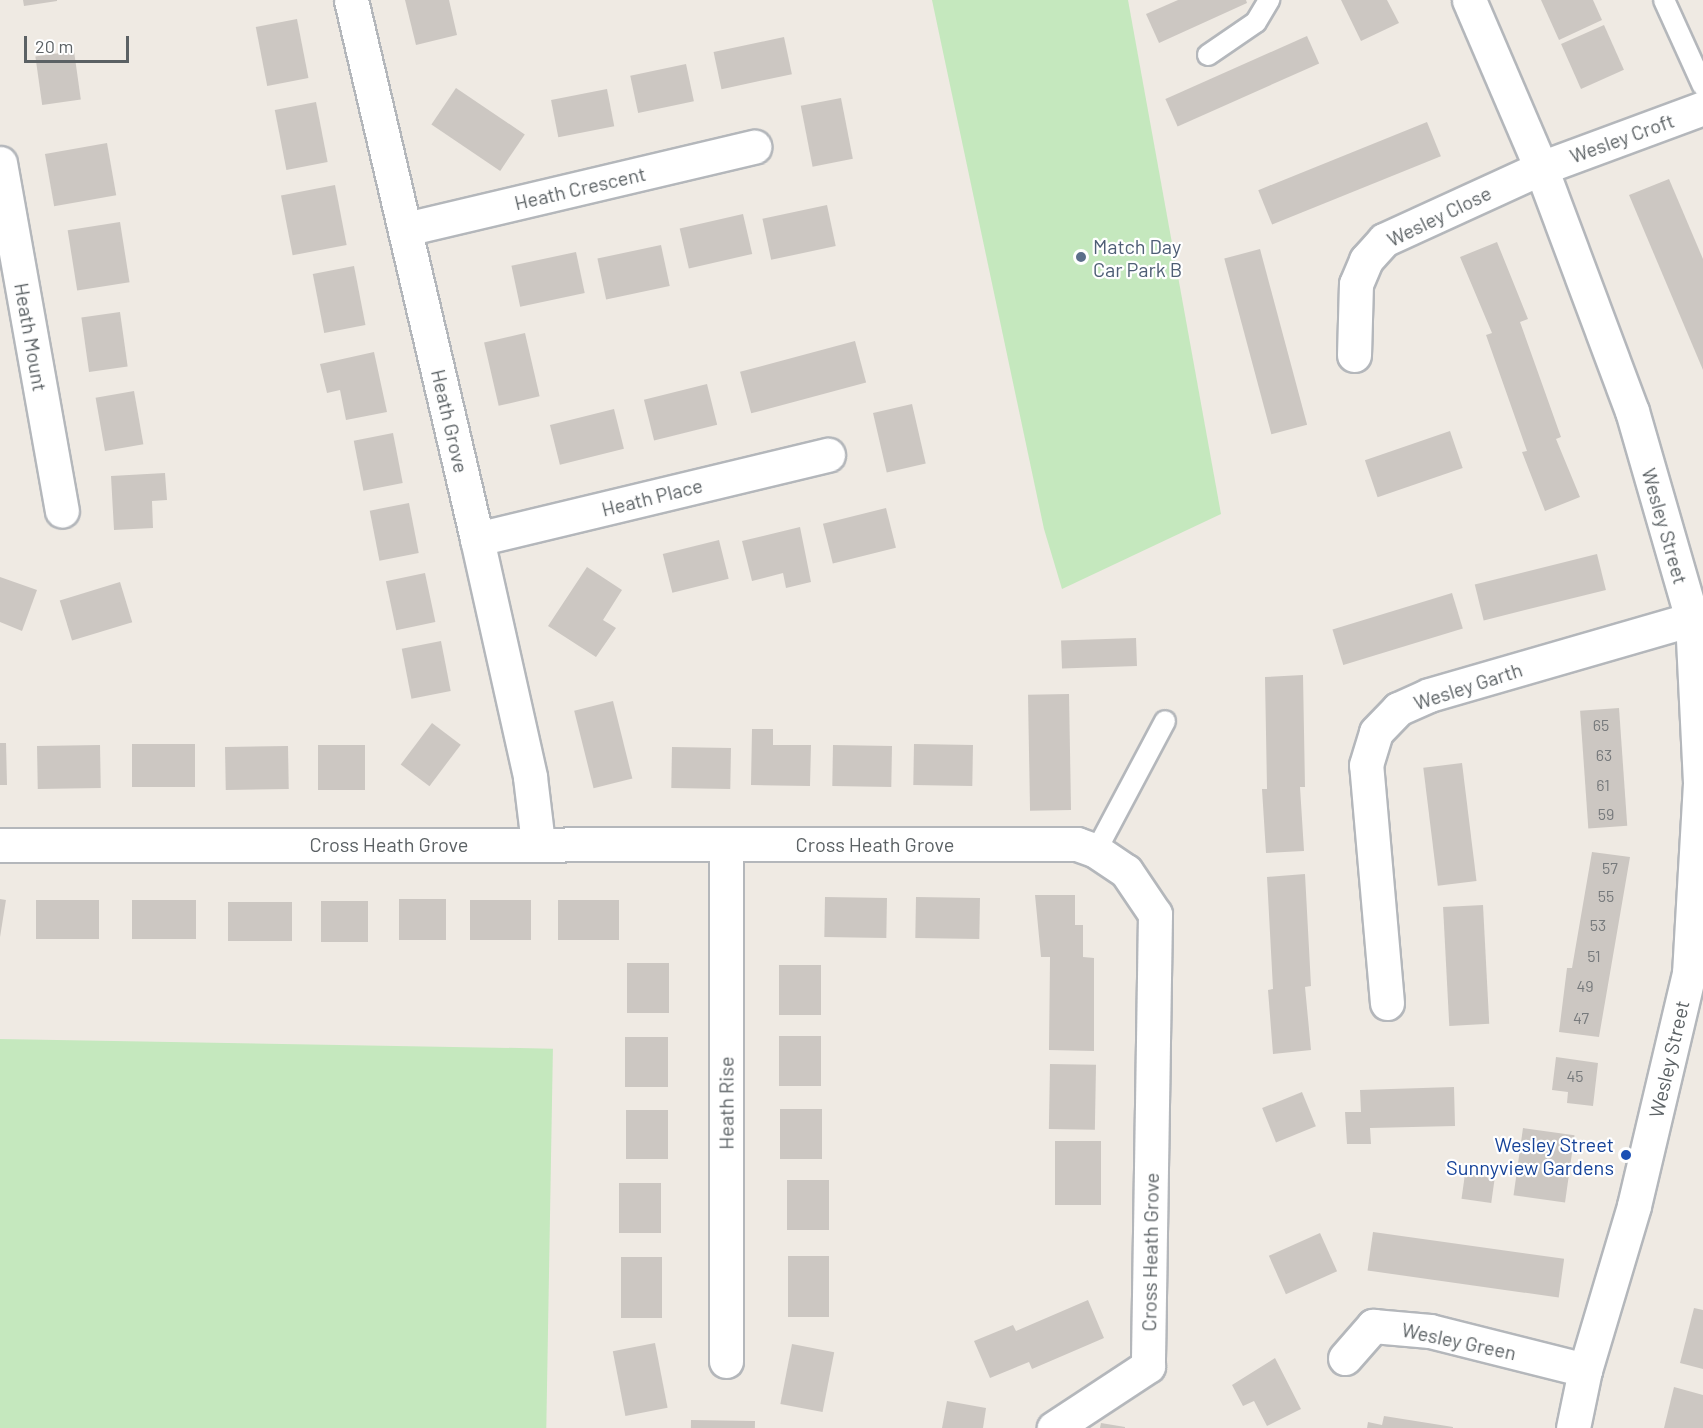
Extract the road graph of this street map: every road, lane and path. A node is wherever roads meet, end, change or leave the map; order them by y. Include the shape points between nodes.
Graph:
1 (351, 0) edge
2 (1269, 0) edge
3 (1469, 0) edge
4 (1664, 0) edge
5 (1208, 55) dead end
6 (1703, 86) edge
7 (1703, 108) edge
8 (754, 147) dead end
9 (0, 163) edge
10 (1541, 168) junction
11 (406, 229) junction
12 (1354, 355) dead end
13 (828, 455) dead end
14 (62, 512) dead end
15 (477, 539) junction
16 (1692, 619) junction
17 (1165, 721) dead end
18 (538, 843) junction
19 (726, 844) junction
20 (0, 845) edge
21 (1096, 851) junction
22 (1696, 974) edge
23 (1387, 1003) dead end
24 (1345, 1358) dead end
25 (726, 1361) dead end
26 (1585, 1370) junction
27 (1054, 1428) edge
28 (1573, 1428) edge

1 - 11 street, Heath Grove
2 - 5 lane via 1256,22
3 - 10 street, Wesley Street
4 - 6 lane
7 - 10 street, Wesley Croft
8 - 11 street, Heath Crescent
9 - 14 street, Heath Mount
10 - 12 street, Wesley Close via 1384,240 1366,260 1356,284
10 - 16 street, Wesley Street via 1632,411
11 - 15 street, Heath Grove
13 - 15 street, Heath Place
15 - 18 street, Heath Grove via 530,777
16 - 22 street, Wesley Street via 1700,783
16 - 23 street, Wesley Garth via 1430,695 1398,709 1376,732 1366,765
17 - 21 lane
18 - 19 street, Cross Heath Grove
18 - 20 street, Cross Heath Grove
19 - 21 street, Cross Heath Grove via 1077,844
19 - 25 street, Heath Rise
21 - 27 street, Cross Heath Grove via 1126,871 1155,914 1148,1366
22 - 26 street, Wesley Street
24 - 26 street, Wesley Green via 1373,1326 1430,1331
26 - 28 street, Wesley Street

